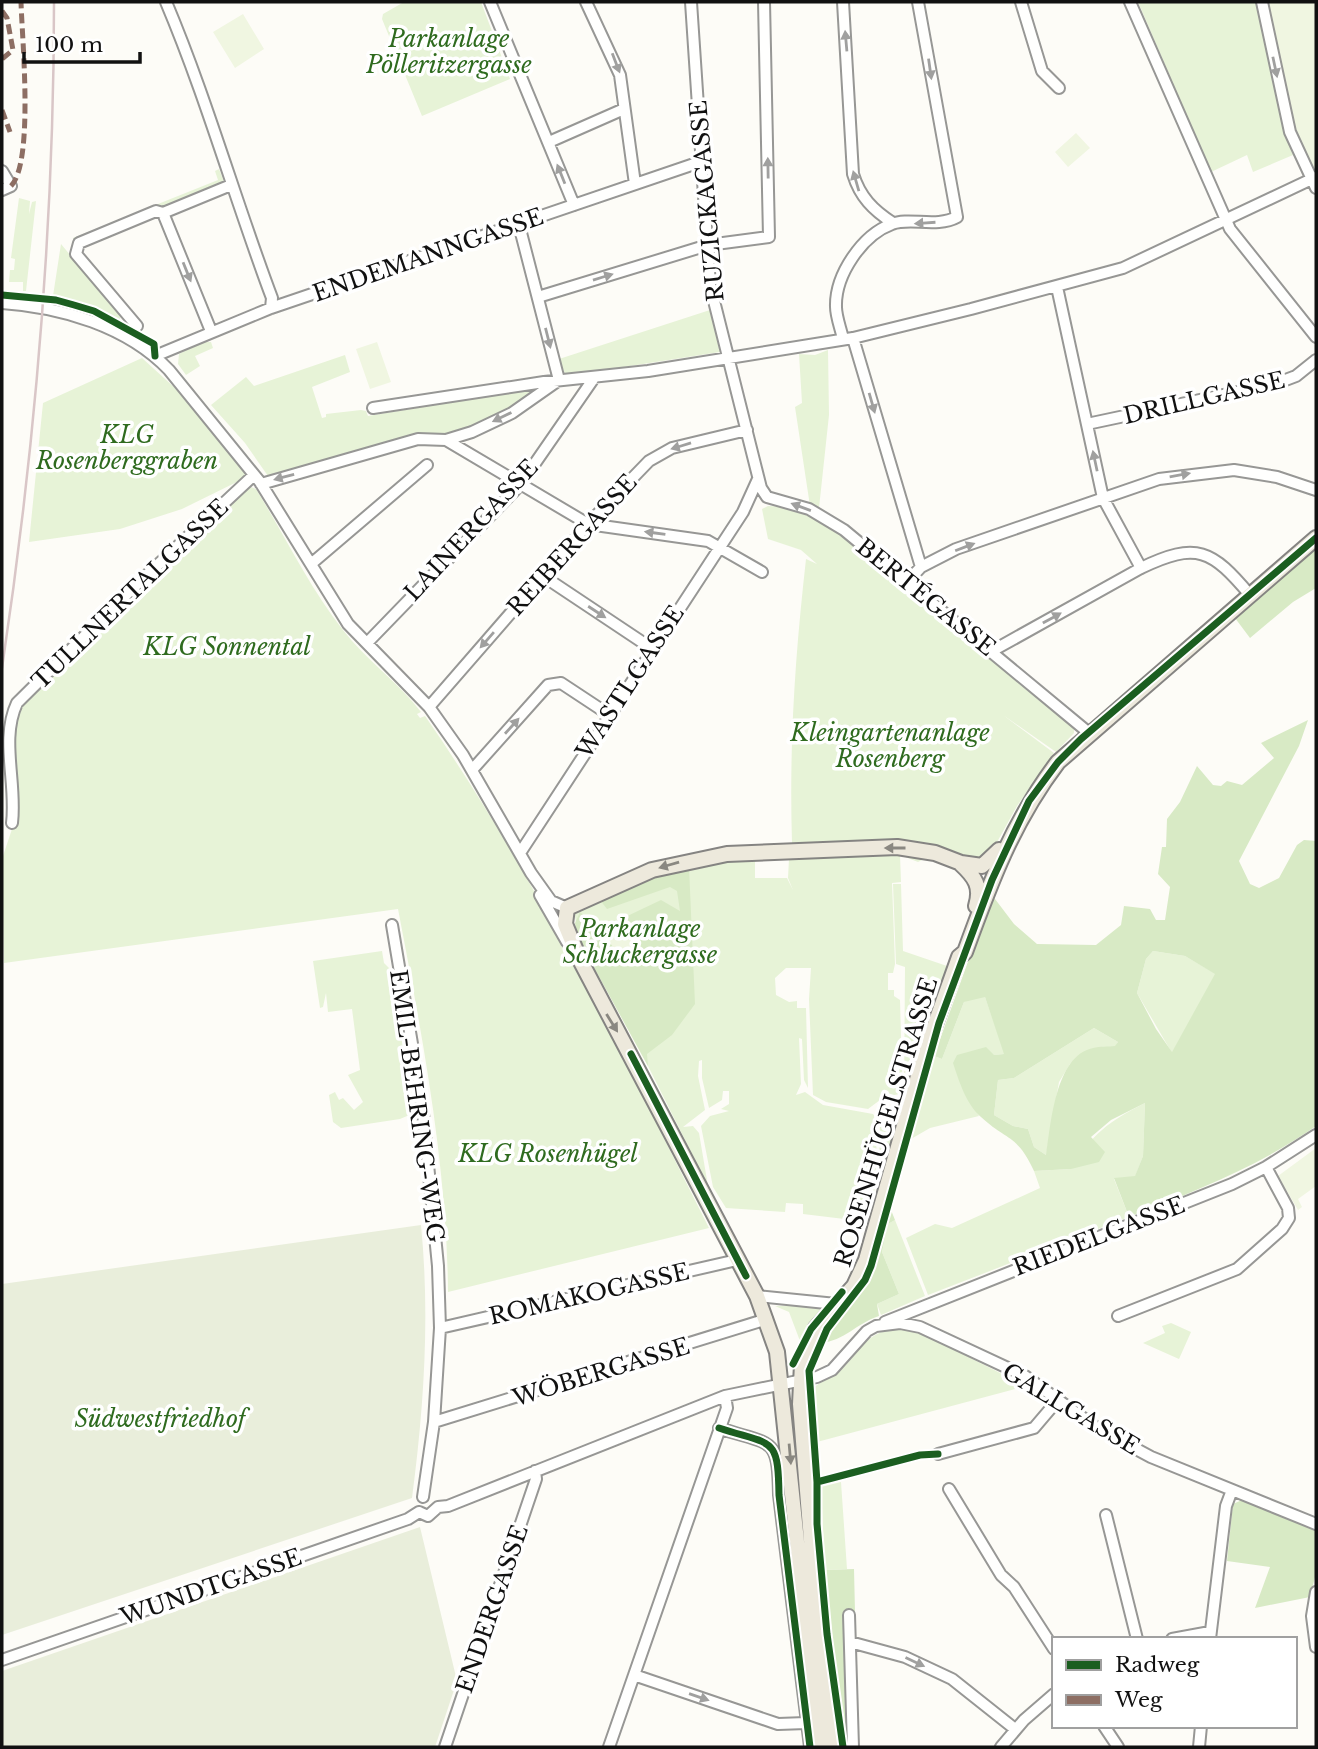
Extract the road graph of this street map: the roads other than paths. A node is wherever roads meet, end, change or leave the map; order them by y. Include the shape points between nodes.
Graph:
1 (166, 2) edge
2 (490, 2) edge
3 (586, 2) edge
4 (691, 2) edge
5 (764, 2) edge
6 (843, 2) edge
7 (918, 2) edge
8 (1021, 2) edge
9 (1130, 2) edge
10 (1262, 2) edge
11 (1059, 88) dead end
12 (624, 109) junction
13 (549, 142) junction
14 (703, 161) junction
15 (2, 172) edge
16 (1314, 181) edge
17 (635, 184) junction
18 (231, 186) junction
19 (2, 190) edge
20 (574, 205) junction
21 (163, 213) junction
22 (1225, 219) junction
23 (893, 223) junction
24 (519, 225) junction
25 (708, 245) junction
26 (1057, 287) junction
27 (538, 297) junction
28 (2, 303) edge
29 (271, 308) junction
30 (137, 326) dead end
31 (211, 331) junction
32 (1316, 337) edge
33 (848, 338) junction
34 (155, 356) junction
35 (727, 358) junction
36 (1316, 360) edge
37 (594, 378) junction
38 (559, 380) junction
39 (373, 408) dead end
40 (1087, 424) junction
41 (747, 430) junction
42 (446, 440) junction
43 (427, 465) dead end
44 (258, 479) junction
45 (758, 479) junction
46 (520, 485) junction
47 (1316, 490) edge
48 (767, 497) junction
49 (1103, 498) junction
50 (743, 512) junction
51 (589, 524) junction
52 (1316, 538) edge
53 (720, 546) junction
54 (311, 564) junction
55 (921, 567) junction
56 (1141, 568) junction
57 (762, 572) dead end
58 (543, 576) junction
59 (907, 582) junction
60 (1250, 594) junction
61 (367, 643) junction
62 (651, 648) junction
63 (992, 651) junction
64 (429, 707) junction
65 (608, 714) junction
66 (1089, 733) junction
67 (472, 771) junction
68 (12, 823) dead end
69 (1014, 827) junction
70 (520, 853) junction
71 (961, 863) junction
72 (531, 873) junction
73 (567, 908) junction
74 (392, 925) dead end
75 (959, 957) junction
76 (579, 958) junction
77 (1316, 1135) edge
78 (1266, 1167) junction
79 (737, 1260) junction
80 (757, 1296) junction
81 (836, 1304) junction
82 (909, 1310) junction
83 (1118, 1316) dead end
84 (767, 1319) junction
85 (876, 1326) junction
86 (920, 1327) junction
87 (440, 1328) junction
88 (800, 1382) junction
89 (782, 1386) junction
90 (725, 1396) junction
91 (1057, 1401) junction
92 (434, 1422) junction
93 (719, 1428) junction
94 (938, 1454) dead end
95 (535, 1471) junction
96 (949, 1489) dead end
97 (1232, 1490) junction
98 (423, 1497) junction
99 (438, 1507) junction
100 (419, 1512) junction
101 (1106, 1515) dead end
102 (1316, 1524) edge
103 (1316, 1592) edge
104 (849, 1615) dead end
105 (1210, 1636) edge
106 (1136, 1637) edge
107 (850, 1642) junction
108 (1052, 1646) edge
109 (1316, 1647) edge
110 (2, 1660) edge
111 (634, 1675) junction
112 (1052, 1696) edge
113 (806, 1723) junction
114 (1105, 1728) edge
115 (1201, 1728) edge
116 (1016, 1729) junction
117 (445, 1747) edge
118 (609, 1747) edge
119 (810, 1747) edge
120 (822, 1747) edge
121 (834, 1747) edge
122 (853, 1747) edge
123 (1001, 1747) edge
124 (1118, 1747) edge
125 (1199, 1747) edge

1 - 18 street via 216,132
2 - 13 street
3 -> 12 street via 618,68
4 - 14 street, RUZICKAGASSE
25 -> 5 street via 769,237
23 -> 6 street via 866,202 853,174
7 -> 23 street via 957,217 931,223
8 - 11 street via 1042,71
9 - 22 street
10 -> 16 street via 1287,123
12 - 13 street
12 - 17 street
20 -> 13 street
14 - 17 street, ENDEMANNGASSE
14 - 25 street, RUZICKAGASSE
15 - 19 street via 11,186
16 - 22 street
17 - 20 street, ENDEMANNGASSE
18 - 21 street
18 - 29 street via 272,298
20 - 24 street, ENDEMANNGASSE
21 - 30 street via 156,211 79,243 76,254
21 -> 31 street
22 - 26 street via 1123,268
22 - 32 street
23 - 33 street via 858,250 841,277 836,306
24 - 27 street
24 - 29 street, ENDEMANNGASSE
27 -> 25 street
25 - 35 street, RUZICKAGASSE via 710,285
26 - 33 street
26 - 40 street
27 -> 38 street
28 - 34 street via 82,318
29 - 31 street, ENDEMANNGASSE
31 - 34 street, ENDEMANNGASSE
33 - 35 street
33 -> 55 street
34 - 44 street
35 - 37 street
35 - 41 street, RUZICKAGASSE
36 - 40 street, DRILLGASSE via 1296,376 1275,384
37 - 38 street
37 - 46 street, LAINERGASSE
38 - 39 street
38 -> 42 street, TULLNERTALGASSE via 512,413
49 -> 40 street
41 - 45 street, RUZICKAGASSE
41 -> 51 street, REIBERGASSE via 672,448 649,461
42 -> 44 street, TULLNERTALGASSE via 418,439
42 - 46 street
43 - 54 street
44 - 54 street
44 - 68 street, TULLNERTALGASSE via 134,587 17,703 8,716 6,758
45 - 48 street
45 - 50 street, WASTLGASSE
46 - 51 street
46 - 61 street, LAINERGASSE
49 -> 47 street via 1159,479 1234,470
48 - 50 street, WASTLGASSE
59 -> 48 street, BERTÉGASSE via 826,518
55 -> 49 street via 956,549
49 - 56 street
50 - 53 street, WASTLGASSE
53 -> 51 street
51 - 58 street, REIBERGASSE
52 - 60 main road, ROSENHÜGELSTRASSE
53 - 57 street
53 - 62 street, WASTLGASSE
54 - 61 street via 348,624
55 - 59 street
56 - 60 street via 1163,557 1201,553 1227,567
63 -> 56 street
58 -> 62 street
58 -> 64 street, REIBERGASSE
59 - 63 street, BERTÉGASSE
60 - 66 main road, ROSENHÜGELSTRASSE
61 - 64 street
62 - 65 street, WASTLGASSE
63 - 66 street, BERTÉGASSE
64 - 67 street
67 -> 65 street via 548,685 561,683
65 - 70 street, WASTLGASSE
66 - 69 main road, ROSENHÜGELSTRASSE via 1044,779
67 - 70 street
69 - 71 main road via 989,863
69 - 75 main road, ROSENHÜGELSTRASSE via 965,952
70 - 72 street
71 -> 73 main road via 897,847 727,854 652,870
71 - 75 main road via 976,881 979,897
72 - 73 street via 551,901
72 - 76 street
73 - 76 main road via 565,924
74 - 87 street, EMIL-BEHRING-WEG via 424,1117
75 - 81 main road, ROSENHÜGELSTRASSE via 924,1055 866,1260 854,1286
76 -> 79 main road
77 - 78 street, RIEDELGASSE
78 - 82 street, RIEDELGASSE
78 - 83 street via 1287,1206 1289,1218 1282,1229 1237,1269
79 - 80 main road
79 - 87 street, ROMAKOGASSE
80 - 81 street
80 - 84 main road
81 - 88 main road, ROSENHÜGELSTRASSE via 811,1338
82 - 85 street, RIEDELGASSE
82 - 86 street
84 - 89 main road
84 - 92 street, WÖBERGASSE
85 - 86 street, GALLGASSE
85 - 88 street via 859,1337 832,1370
86 - 91 street, GALLGASSE via 1025,1376
87 - 92 street, EMIL-BEHRING-WEG
88 - 89 street
88 - 121 main road, ROSENHÜGELSTRASSE via 820,1651
89 - 90 street
89 -> 120 main road via 808,1655
90 - 93 street via 727,1408
90 - 95 street
91 - 94 street via 1034,1428
91 - 97 street, GALLGASSE via 1128,1446
92 - 98 street, EMIL-BEHRING-WEG
93 - 111 street
93 - 113 street via 772,1447 777,1455
95 - 99 street
95 - 117 street, ENDERGASSE
96 - 108 street via 976,1537
97 - 102 street, GALLGASSE
97 - 105 street via 1226,1506
98 - 99 street via 433,1498
98 - 100 street via 418,1502
99 - 100 street via 432,1516
100 - 110 street, WUNDTGASSE
101 - 106 street
103 - 109 street via 1312,1616
104 - 107 street
107 -> 116 street via 905,1657 952,1679
107 - 122 street
111 -> 113 street via 778,1724
111 - 118 street
112 - 116 street
113 - 119 street
114 - 124 street
115 - 125 street
116 - 123 street

